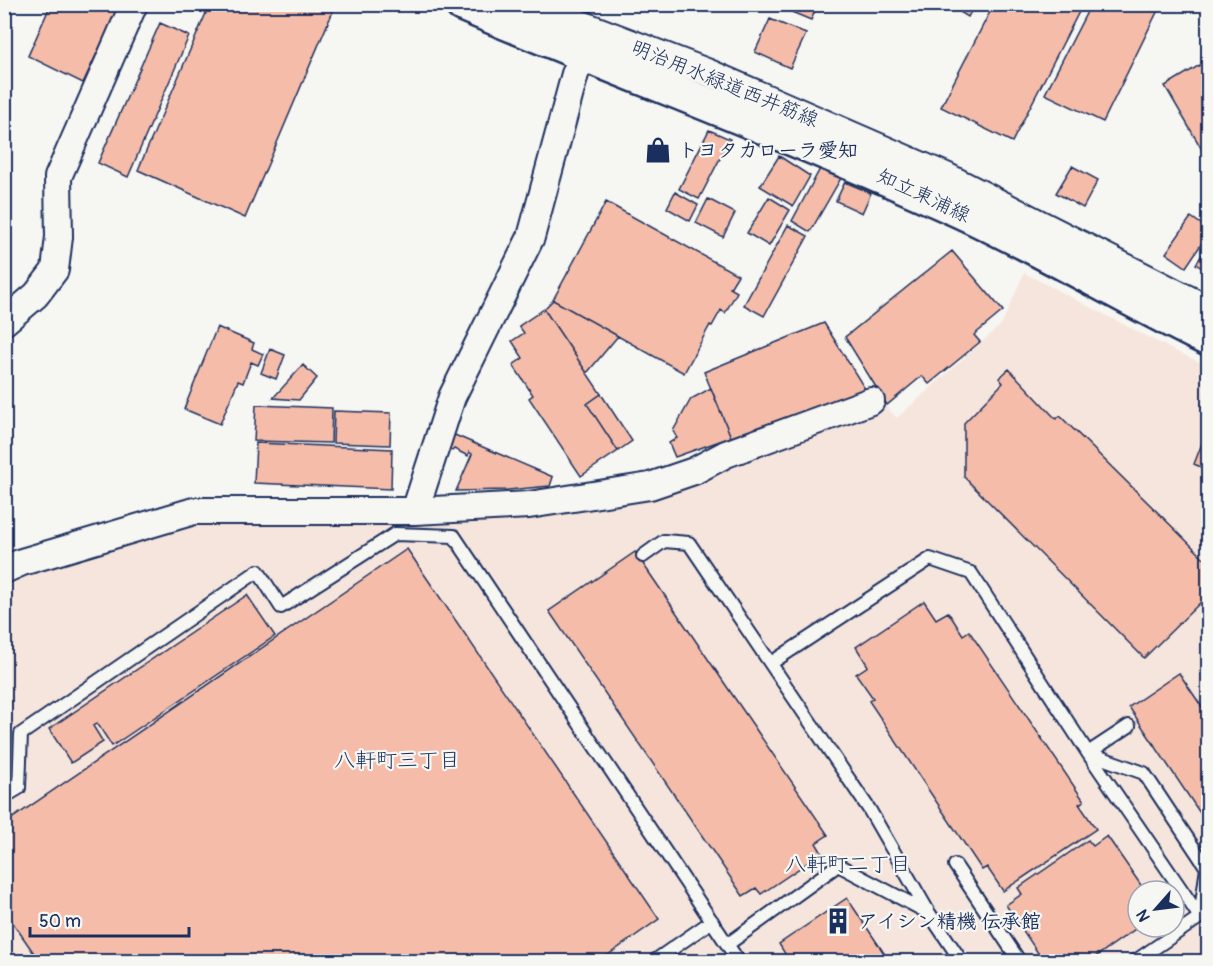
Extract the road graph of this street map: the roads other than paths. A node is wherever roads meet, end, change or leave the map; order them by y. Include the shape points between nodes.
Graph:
1 (134, 4) edge
2 (462, 4) edge
3 (529, 4) edge
4 (583, 55) junction
5 (1209, 309) edge
6 (4, 322) edge
7 (1209, 339) edge
8 (871, 401) dead end
9 (415, 511) junction
10 (643, 556) dead end
11 (4, 570) edge
12 (771, 663) junction
13 (1129, 726) dead end
14 (1088, 753) junction
15 (4, 796) edge
16 (955, 865) dead end
17 (929, 914) junction
18 (1200, 917) junction
19 (712, 921) junction
20 (728, 944) junction
21 (653, 962) edge
22 (739, 962) edge
23 (962, 962) edge
24 (1020, 962) edge
25 (1134, 962) edge

1 - 6 street via 58,177 56,270 36,295
2 - 4 main road, 知立東浦線
3 - 5 street, 明治用水緑道西井筋線 via 709,73 948,177
4 - 7 main road, 知立東浦線 via 838,156 951,207
4 - 9 street via 531,237 452,397
8 - 9 street via 650,486 529,505
9 - 11 street via 194,510
10 - 12 lane via 664,541 689,543
12 - 14 lane via 930,559 971,573
12 - 17 lane via 869,809
13 - 14 lane
14 - 18 lane
14 - 18 lane via 1144,773 1207,868
15 - 19 lane via 19,788 21,734 258,571 281,607 395,534 454,536
16 - 24 lane
17 - 20 lane via 838,865
17 - 23 lane
18 - 25 lane
19 - 20 lane
19 - 21 lane
20 - 22 lane

